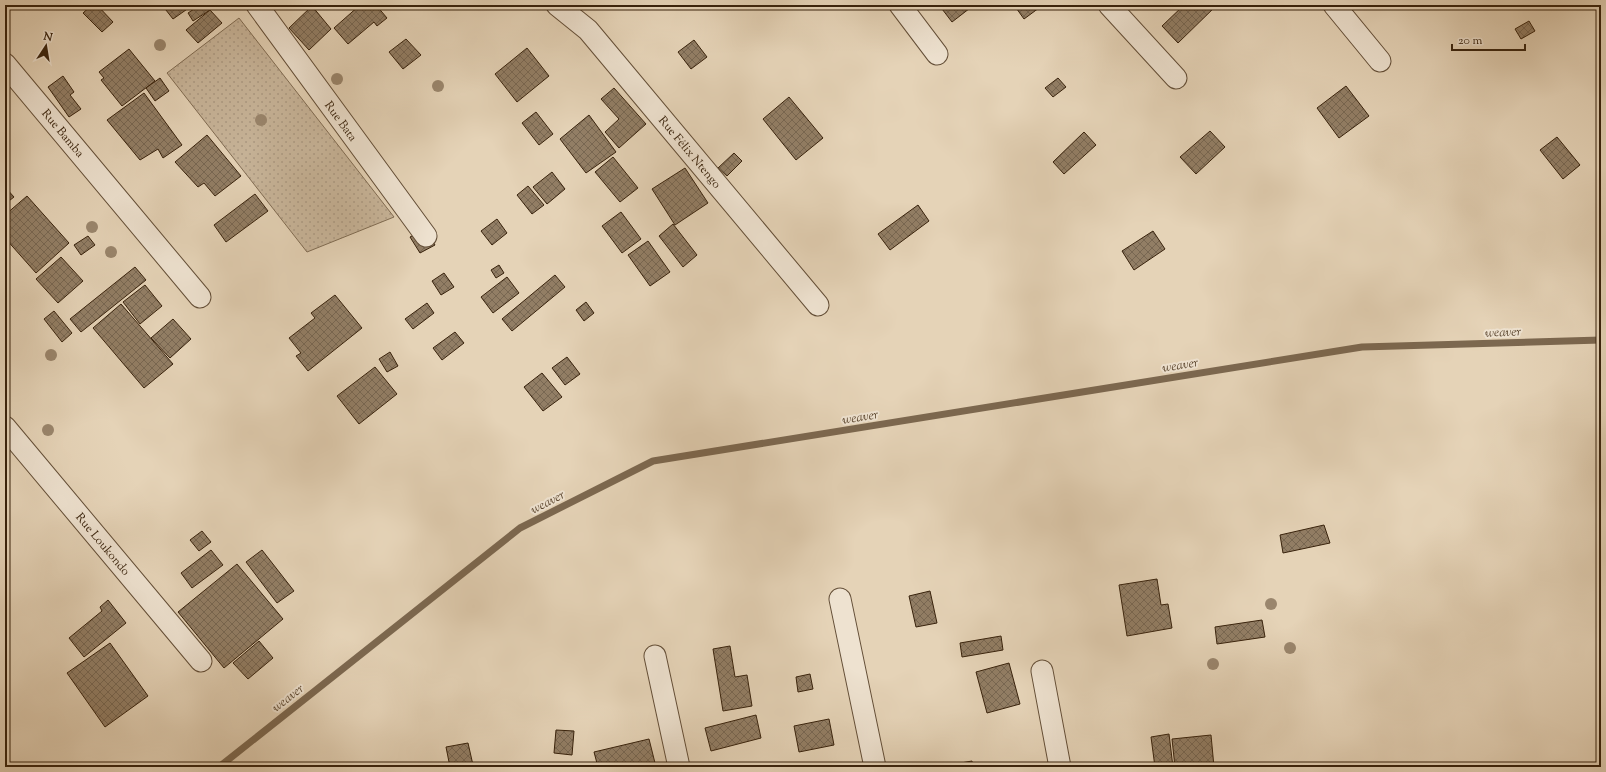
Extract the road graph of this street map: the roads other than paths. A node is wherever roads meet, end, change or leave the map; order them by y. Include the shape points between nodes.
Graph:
1 (257, 5) edge
2 (900, 5) edge
3 (1110, 5) edge
4 (1334, 5) edge
5 (561, 6) edge
6 (937, 54) dead end
7 (1380, 61) dead end
8 (5, 64) edge
9 (1176, 78) dead end
10 (426, 236) dead end
11 (200, 297) dead end
12 (818, 305) dead end
13 (5, 427) edge
14 (840, 599) dead end
15 (655, 656) dead end
16 (201, 661) dead end
17 (1042, 671) dead end
18 (679, 767) edge
19 (875, 767) edge
20 (1060, 767) edge

1 - 10 street, Rue Bata
2 - 6 street
3 - 9 street
4 - 7 street
5 - 12 street, Rue Félix Ntengo via 588,30
8 - 11 street, Rue Bamba
13 - 16 street, Rue Loukondo
14 - 19 street
15 - 18 street
17 - 20 street

